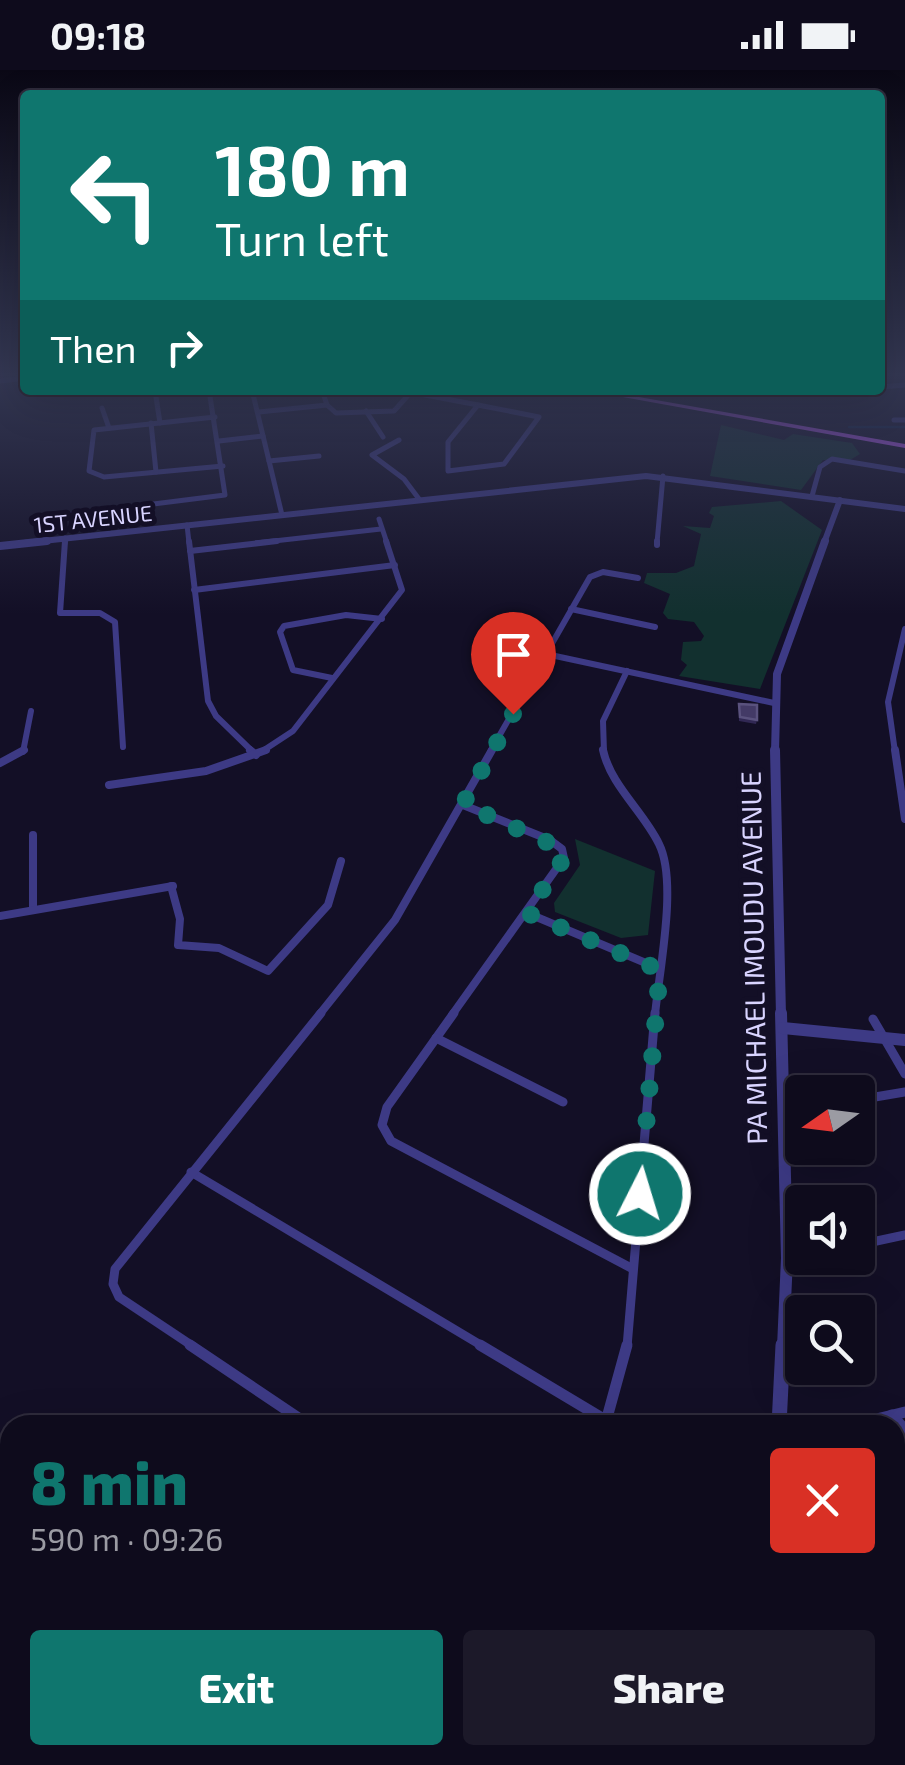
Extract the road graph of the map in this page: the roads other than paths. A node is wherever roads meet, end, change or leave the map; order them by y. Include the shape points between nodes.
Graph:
1 (88, 456) edge
2 (155, 456) edge
3 (221, 456) edge
4 (268, 456) edge
5 (318, 456) edge
6 (373, 456) edge
7 (447, 456) edge
8 (510, 456) edge
9 (269, 461) junction
10 (223, 466) junction
11 (905, 471) edge
12 (156, 472) junction
13 (663, 476) junction
14 (812, 496) junction
15 (419, 500) junction
16 (840, 500) junction
17 (905, 509) edge
18 (282, 514) junction
19 (42, 518) dead end
20 (378, 519) dead end
21 (187, 525) junction
22 (382, 528) junction
23 (65, 538) junction
24 (4, 545) edge
25 (657, 546) dead end
26 (190, 551) junction
27 (395, 565) junction
28 (638, 578) dead end
29 (194, 590) junction
30 (571, 609) junction
31 (382, 619) junction
32 (655, 626) dead end
33 (905, 629) edge
34 (546, 654) junction
35 (627, 671) junction
36 (332, 678) junction
37 (774, 703) junction
38 (30, 711) dead end
39 (123, 747) dead end
40 (256, 755) junction
41 (896, 756) junction
42 (905, 758) edge
43 (0, 763) edge
44 (109, 785) dead end
45 (463, 804) junction
46 (905, 819) edge
47 (33, 835) dead end
48 (341, 862) dead end
49 (33, 910) junction
50 (527, 913) junction
51 (0, 916) edge
52 (660, 970) junction
53 (874, 1019) dead end
54 (782, 1028) junction
55 (436, 1038) junction
56 (905, 1040) edge
57 (886, 1041) junction
58 (905, 1074) edge
59 (905, 1092) edge
60 (875, 1098) dead end
61 (563, 1102) dead end
62 (190, 1172) junction
63 (785, 1185) edge
64 (905, 1235) edge
65 (875, 1241) edge
66 (633, 1269) junction
67 (786, 1275) edge
68 (905, 1412) edge
69 (294, 1415) edge
70 (593, 1415) edge
71 (608, 1415) edge
72 (780, 1415) edge
73 (892, 1415) edge

1 - 12 street via 93,476
2 - 12 street
3 - 10 street
4 - 9 street
5 - 9 street
6 - 15 street
7 - 8 street via 448,472 504,464
9 - 18 street
10 - 12 street
10 - 19 street via 227,490 218,498
11 - 14 street via 832,460 820,467
13 - 14 street, 1ST AVENUE
13 - 15 street, 1ST AVENUE
13 - 25 street
14 - 16 street, 1ST AVENUE
15 - 18 street, 1ST AVENUE
16 - 17 street, 1ST AVENUE
16 - 37 street, PA MICHAEL IMOUDU AVENUE via 777,674
18 - 21 street, 1ST AVENUE
20 - 22 street
21 - 23 street, 1ST AVENUE
21 - 26 street
22 - 26 street
22 - 27 street
23 - 24 street, 1ST AVENUE
23 - 39 street via 60,613 100,614 115,622
26 - 29 street
27 - 29 street
27 - 31 street via 402,590
28 - 30 street via 595,573
29 - 40 street via 210,708
30 - 32 street
30 - 34 street
31 - 36 street
31 - 36 street via 346,614 284,626 280,632 293,670
33 - 41 street via 888,702
34 - 35 street
34 - 45 street
35 - 37 street
35 - 52 street via 601,736 610,772 645,813 664,850
36 - 40 street via 292,731
37 - 54 street, PA MICHAEL IMOUDU AVENUE
38 - 43 street via 21,756
40 - 44 street via 205,771
41 - 42 street
41 - 46 street
45 - 50 street via 562,849 564,858
45 - 62 street via 395,920
47 - 49 street
48 - 49 street via 328,906 268,971 219,948 178,944 174,886
49 - 51 street
50 - 52 street
50 - 55 street
52 - 66 street
53 - 57 street
54 - 57 street
54 - 63 street, PA MICHAEL IMOUDU AVENUE
55 - 61 street
55 - 66 street via 387,1107 382,1125 391,1141
56 - 57 street
57 - 58 street
59 - 60 street
62 - 69 street via 115,1270 113,1284 119,1297
62 - 70 street
64 - 65 street
66 - 71 street via 627,1350
67 - 72 street, PA MICHAEL IMOUDU AVENUE
68 - 73 street

